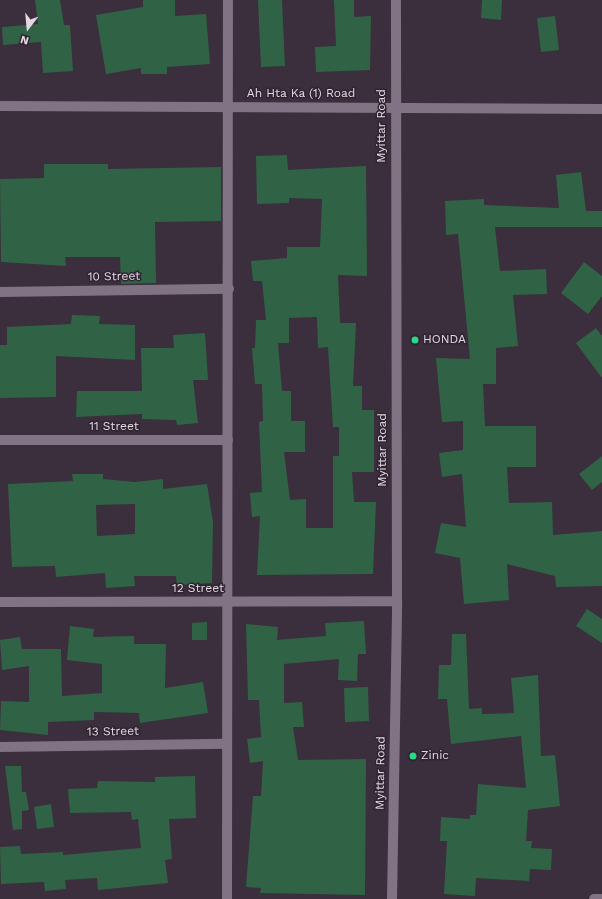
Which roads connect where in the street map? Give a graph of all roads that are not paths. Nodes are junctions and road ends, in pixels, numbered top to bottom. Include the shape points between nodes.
1 (228, 0) edge
2 (396, 0) edge
3 (0, 106) edge
4 (228, 107) junction
5 (395, 108) junction
6 (602, 109) edge
7 (229, 289) junction
8 (0, 292) edge
9 (0, 440) edge
10 (228, 440) junction
11 (397, 601) junction
12 (0, 602) edge
13 (228, 602) junction
14 (227, 744) junction
15 (0, 747) edge
16 (227, 899) edge
17 (392, 899) edge
18 (594, 899) edge
19 (602, 899) edge

1 - 4 street
2 - 5 street, Myittar Road
3 - 4 street, Ah Hta Ka (1) Road
4 - 5 street, Ah Hta Ka (1) Road
4 - 7 street
5 - 6 street, Ah Hta Ka (1) Road
5 - 11 street, Myittar Road
7 - 8 street, 10 Street
7 - 10 street
9 - 10 street, 11 Street
10 - 13 street
11 - 13 street, 12 Street
11 - 17 street, Myittar Road
12 - 13 street, 12 Street
13 - 14 street
14 - 15 street, 13 Street
14 - 16 street
18 - 19 street

